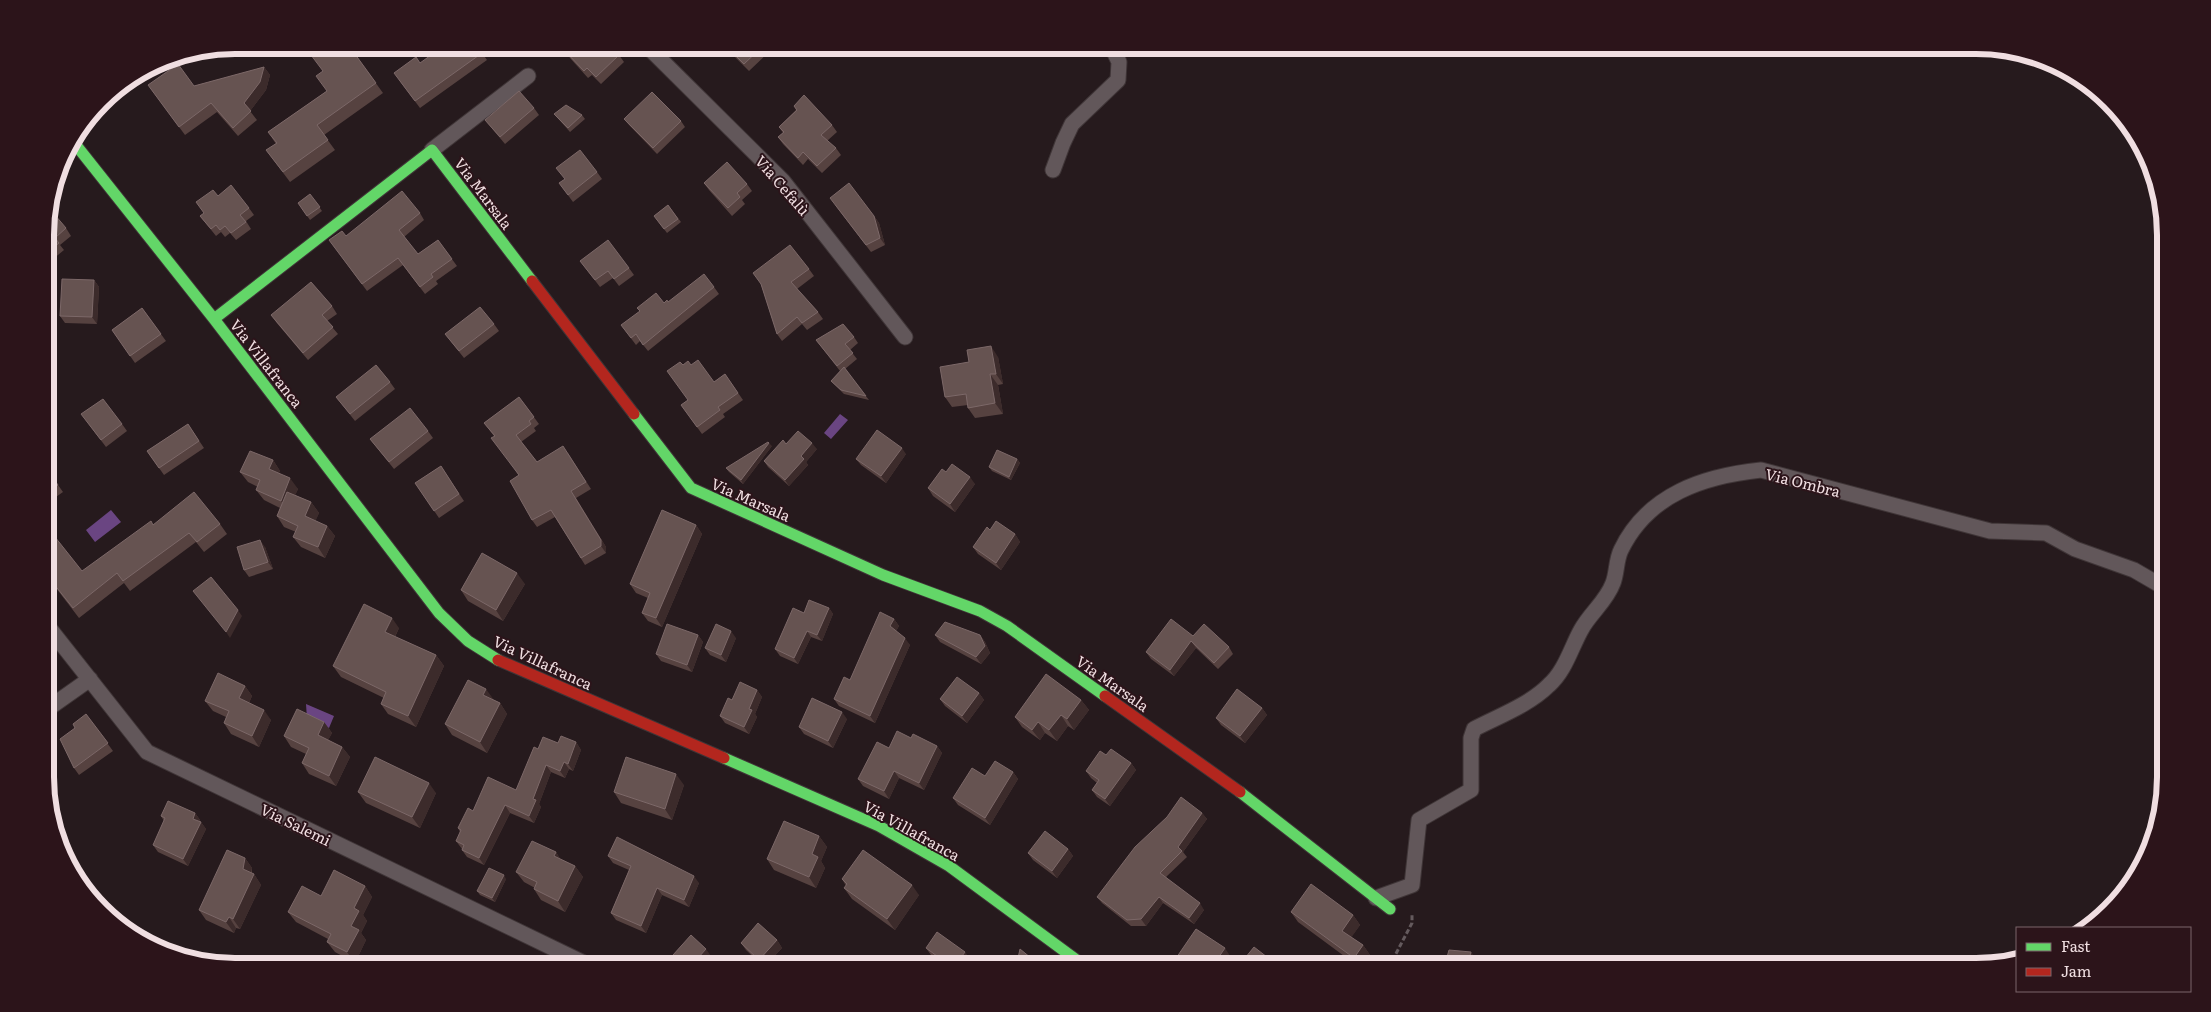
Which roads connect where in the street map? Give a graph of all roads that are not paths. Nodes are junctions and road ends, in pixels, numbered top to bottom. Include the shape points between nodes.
1 (655, 54) edge
2 (1116, 54) edge
3 (528, 76) dead end
4 (77, 146) edge
5 (432, 150) junction
6 (1054, 170) dead end
7 (214, 319) junction
8 (905, 337) dead end
9 (2157, 583) edge
10 (54, 634) edge
11 (90, 679) junction
12 (54, 704) edge
13 (1376, 898) junction
14 (1390, 909) dead end
15 (573, 958) edge
16 (1074, 958) edge

1 - 8 street, Via Cefalù via 783,181
2 - 6 street via 1120,62 1118,80 1072,124
3 - 5 street
4 - 7 street, Via Villafranca
5 - 7 street
5 - 13 street, Via Marsala via 691,488 883,575 980,611 1007,626 1233,786
7 - 16 street, Via Villafranca via 439,613 468,641 496,660 879,826 949,866
9 - 13 street, Via Ombra via 2134,570 2075,549 2046,533 1990,531 1761,470 1738,472 1681,489 1661,500 1630,534 1620,552 1614,583 1602,604 1583,626 1550,685 1533,698 1474,729 1471,738 1471,790 1419,820 1412,885
10 - 11 street, Via Salemi
11 - 12 street
11 - 15 street, Via Salemi via 147,752
13 - 14 street, Via Marsala

